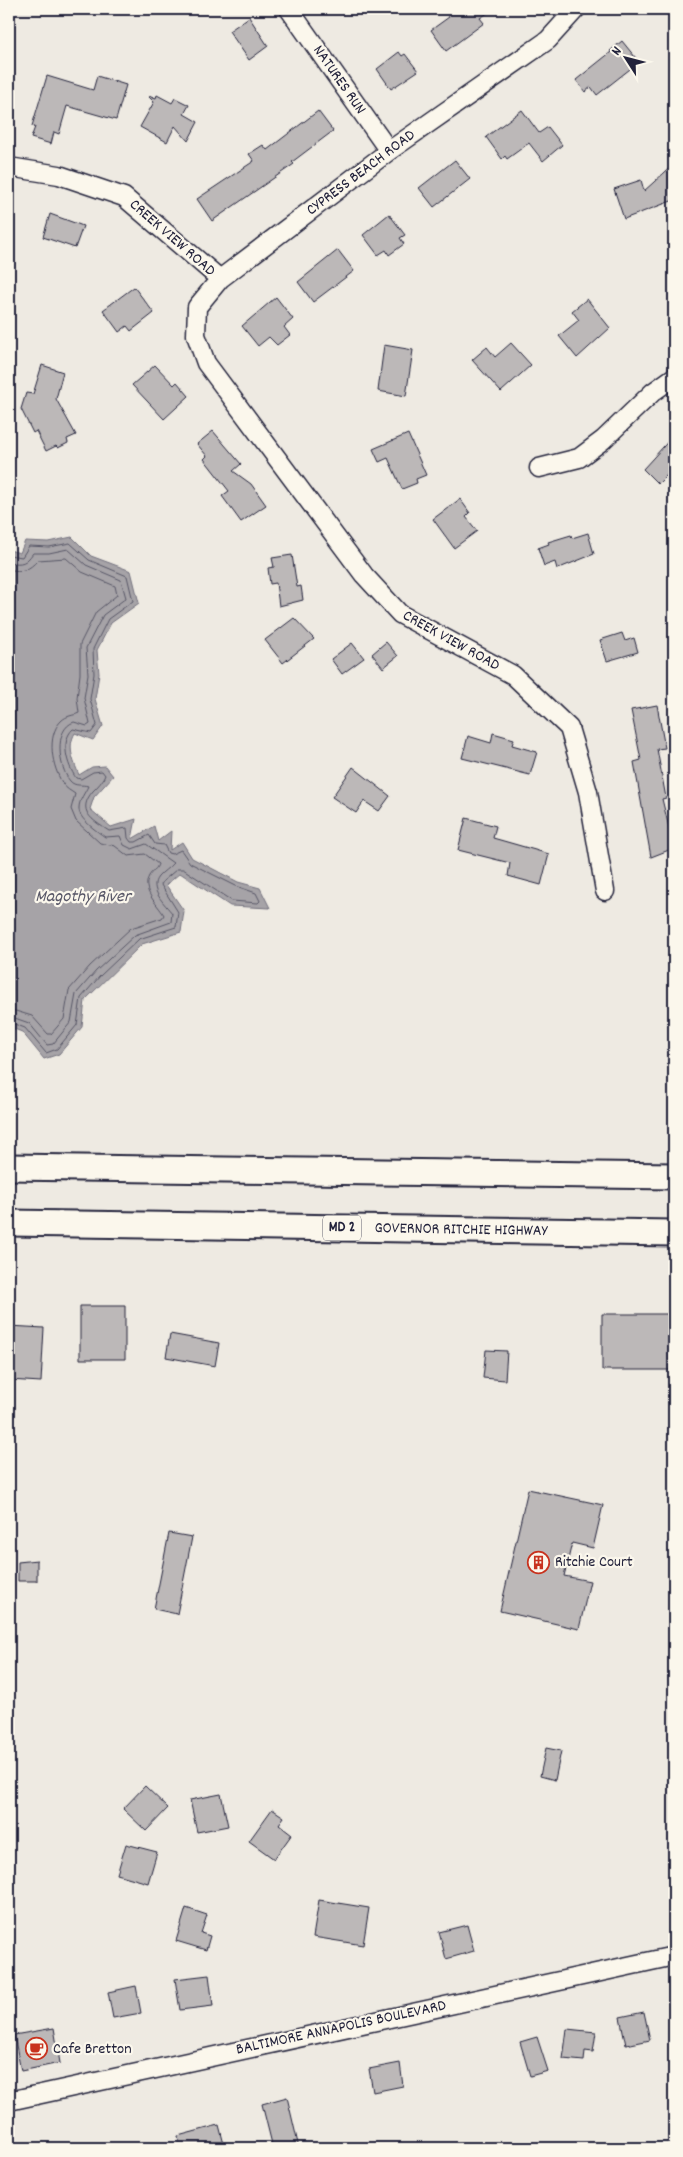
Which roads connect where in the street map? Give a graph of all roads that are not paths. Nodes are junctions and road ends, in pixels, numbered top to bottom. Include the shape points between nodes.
1 (288, 9) edge
2 (576, 9) edge
3 (388, 152) junction
4 (9, 167) edge
5 (220, 279) junction
6 (206, 363) joint
7 (674, 378) edge
8 (539, 468) dead end
9 (605, 891) dead end
10 (9, 1167) edge
11 (674, 1176) edge
12 (9, 1223) edge
13 (674, 1233) edge
14 (674, 1956) edge
15 (9, 2101) edge

1 - 3 street, NATURES RUN
2 - 3 street, CYPRESS BEACH ROAD via 548,40
3 - 5 street, CYPRESS BEACH ROAD
4 - 5 street, CREEK VIEW ROAD via 59,175 124,197
5 - 6 street, CYPRESS BEACH ROAD via 197,307 196,336
6 - 9 street, CREEK VIEW ROAD via 364,574 400,614 513,674 569,728 588,792
7 - 8 street via 653,392 603,440 578,458
10 - 11 highway
12 - 13 highway, GOVERNOR RITCHIE HIGHWAY / MD 2
14 - 15 street, BALTIMORE ANNAPOLIS BOULEVARD

